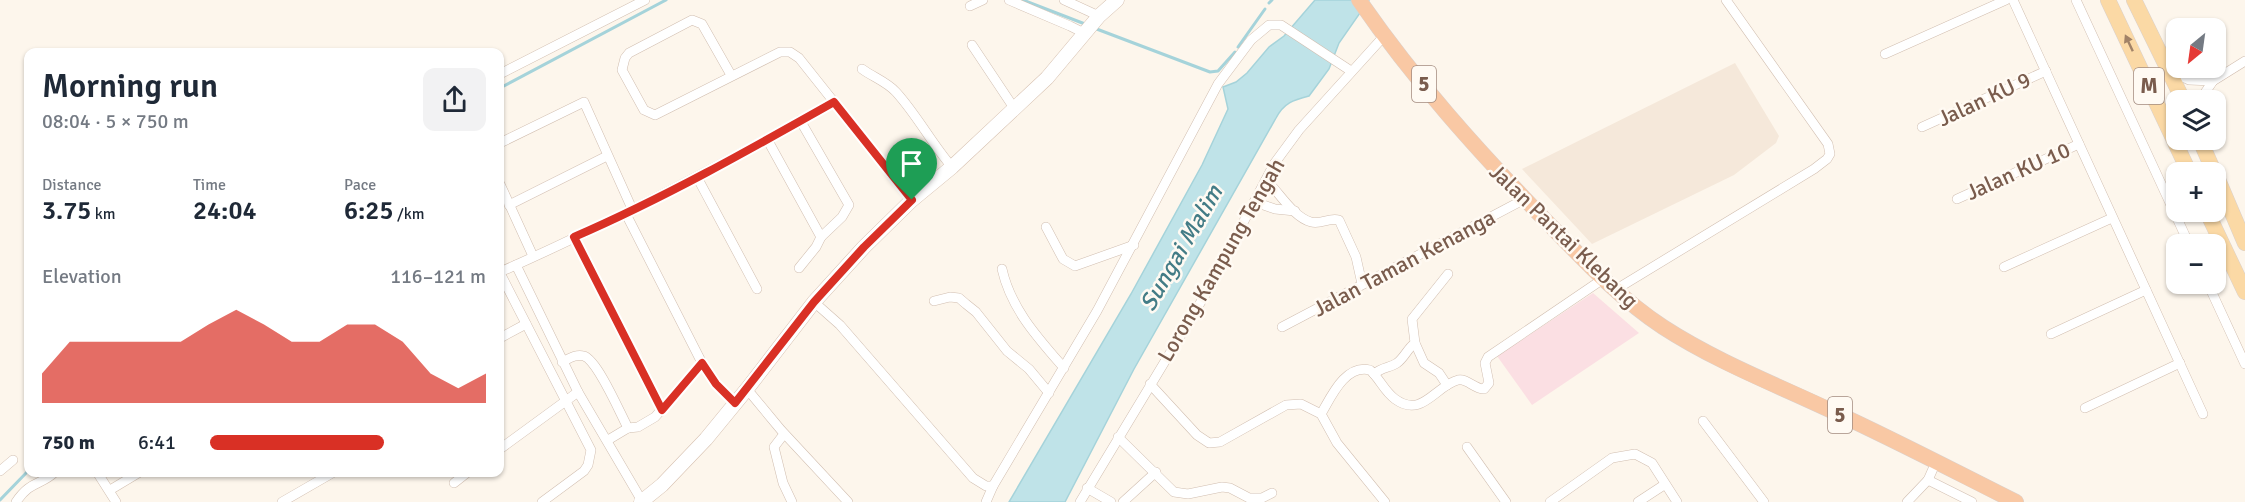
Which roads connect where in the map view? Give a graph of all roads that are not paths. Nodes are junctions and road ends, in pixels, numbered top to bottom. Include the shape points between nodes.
1 (645, 0) edge
2 (983, 0) edge
3 (1009, 0) edge
4 (1064, 0) edge
5 (1117, 0) edge
6 (1726, 0) edge
7 (2006, 0) edge
8 (2013, 0) edge
9 (2076, 0) edge
10 (2108, 0) edge
11 (2134, 0) edge
12 (970, 6) dead end
13 (1364, 6) edge
14 (1092, 26) junction
15 (1385, 35) junction
16 (972, 45) dead end
17 (1886, 54) dead end
18 (2245, 61) edge
19 (2166, 64) edge
20 (862, 69) dead end
21 (1351, 70) junction
22 (2046, 70) junction
23 (504, 72) edge
24 (731, 75) junction
25 (2185, 78) edge
26 (2213, 81) junction
27 (2207, 90) edge
28 (834, 102) junction
29 (1014, 108) junction
30 (800, 120) junction
31 (1922, 127) dead end
32 (767, 139) junction
33 (504, 141) edge
34 (2079, 144) junction
35 (608, 156) junction
36 (2184, 162) edge
37 (952, 167) junction
38 (697, 177) junction
39 (1266, 180) junction
40 (504, 193) edge
41 (1525, 199) junction
42 (1957, 199) dead end
43 (2226, 199) edge
44 (912, 200) junction
45 (1255, 202) junction
46 (509, 205) junction
47 (1295, 211) junction
48 (629, 212) junction
49 (2112, 218) junction
50 (2212, 222) edge
51 (1046, 228) dead end
52 (2184, 234) edge
53 (574, 237) junction
54 (821, 237) junction
55 (2245, 243) edge
56 (1134, 245) junction
57 (533, 256) junction
58 (516, 265) junction
59 (2004, 267) dead end
60 (799, 268) dead end
61 (1002, 269) dead end
62 (504, 270) edge
63 (1448, 274) dead end
64 (1603, 279) junction
65 (504, 280) edge
66 (1362, 284) junction
67 (757, 288) dead end
68 (1615, 290) junction
69 (2146, 290) junction
70 (2245, 292) edge
71 (2213, 294) edge
72 (934, 301) dead end
73 (814, 302) junction
74 (526, 324) junction
75 (1282, 327) dead end
76 (2050, 334) dead end
77 (504, 336) edge
78 (1415, 343) junction
79 (562, 362) junction
80 (702, 363) junction
81 (2180, 363) junction
82 (2245, 364) edge
83 (1064, 368) junction
84 (1374, 374) junction
85 (1150, 384) junction
86 (1447, 386) junction
87 (747, 389) junction
88 (578, 392) junction
89 (1049, 393) junction
90 (564, 401) junction
91 (735, 403) junction
92 (2085, 408) dead end
93 (662, 410) junction
94 (1321, 414) junction
95 (2203, 414) dead end
96 (1703, 422) dead end
97 (628, 428) junction
98 (784, 434) junction
99 (1118, 437) junction
100 (608, 440) junction
101 (504, 446) edge
102 (1467, 447) dead end
103 (13, 460) dead end
104 (1936, 462) junction
105 (0, 471) edge
106 (1156, 472) junction
107 (45, 477) edge
108 (101, 477) edge
109 (132, 477) edge
110 (325, 477) edge
111 (462, 477) edge
112 (1928, 480) junction
113 (454, 483) dead end
114 (1664, 485) junction
115 (993, 486) junction
116 (1087, 488) junction
117 (110, 490) junction
118 (1272, 494) dead end
119 (642, 501) edge
120 (16, 502) edge
121 (116, 502) edge
122 (282, 502) edge
123 (542, 502) edge
124 (792, 502) edge
125 (848, 502) edge
126 (986, 502) edge
127 (1080, 502) edge
128 (1110, 502) edge
129 (1123, 502) edge
130 (1385, 502) edge
131 (1506, 502) edge
132 (1550, 502) edge
133 (1638, 502) edge
134 (1677, 502) edge
135 (1764, 502) edge
136 (1908, 502) edge
137 (1972, 502) edge
138 (2016, 502) edge

1 - 23 street
2 - 12 street
3 - 14 street via 1080,31
4 - 14 street
5 - 14 main road
6 - 68 street via 1828,144 1830,154 1814,169
7 - 17 street
8 - 22 street
9 - 52 street
36 -> 10 main road, M
11 - 19 main road, M
13 - 15 highway, Jalan Pantai Klebang / 5
14 - 29 main road via 1047,78
15 - 21 street, Lorong Kampung Tengah
15 - 41 highway, Jalan Pantai Klebang / 5 via 1482,155
16 - 29 street
18 - 26 street
20 - 37 street via 896,92
21 - 39 street, Lorong Kampung Tengah via 1287,144
21 - 56 street via 1281,25 1263,28 1218,84
22 - 31 street, Jalan KU 9
22 - 34 street
24 - 24 street via 698,21 688,21 629,53 622,70 650,114 661,114
24 - 28 street via 780,52 790,52
25 - 26 street
26 - 27 street
28 - 30 street
28 - 44 street
29 - 37 main road
30 - 32 street
30 - 54 street via 849,205
32 - 38 street
32 - 54 street
33 - 35 street via 584,102
34 - 42 street, Jalan KU 10
34 - 49 street
35 - 46 street
35 - 48 street
37 - 44 main road
38 - 48 street
38 - 67 street
39 - 45 street, Lorong Kampung Tengah
39 - 47 street
40 - 46 street
41 - 64 highway, Jalan Pantai Klebang / 5
41 - 66 street, Jalan Taman Kenanga
43 - 55 main road
44 - 73 main road
45 - 47 street
45 - 85 street, Lorong Kampung Tengah via 1205,295
46 - 57 street
47 - 66 street via 1312,222 1339,220 1356,257
48 - 53 street
48 - 80 street
49 - 59 street
49 - 69 street
50 - 70 main road
51 - 56 street via 1063,259 1075,266
53 - 57 street
53 - 93 street
54 - 60 street
56 - 83 street
57 - 58 street
58 - 62 street
58 - 79 street
61 - 83 street via 1024,320
63 - 78 street via 1412,319
64 - 68 highway, Jalan Pantai Klebang / 5
64 - 86 street via 1488,357 1488,383 1484,389 1462,380
65 - 74 street
66 - 75 street, Jalan Taman Kenanga
68 - 104 highway, Jalan Pantai Klebang / 5 via 1687,341
69 - 76 street
69 - 81 street
71 - 82 street
72 - 89 street via 958,298 976,312 1007,351
73 - 87 main road
73 - 115 street via 855,342 973,478
74 - 77 street
74 - 90 street
78 - 84 street via 1400,361
78 - 86 street via 1424,363 1439,373
79 - 88 street
79 - 97 street via 574,356 593,362
80 - 91 street
80 - 93 street
81 - 92 street
81 - 95 street
83 - 89 street
84 - 86 street via 1395,399 1411,405 1426,401
84 - 94 street via 1365,369 1347,376
85 - 94 street via 1209,443 1220,442 1294,403
85 - 99 street, Lorong Kampung Tengah
87 - 91 main road
87 - 98 street
88 - 90 street
88 - 100 street
89 - 115 street
90 - 101 street
90 - 123 street via 591,450 588,465
91 - 119 main road via 681,466
93 - 97 street via 647,423
94 - 130 street via 1337,443
96 - 135 street
97 - 100 street
98 - 124 street via 774,447
98 - 125 street
99 - 106 street
99 - 116 street, Lorong Kampung Tengah
100 - 119 street
102 - 131 street
103 - 105 street
104 - 112 street
104 - 138 highway, Jalan Pantai Klebang / 5
106 - 118 street via 1174,492 1181,494 1222,487 1249,498
106 - 129 street
107 - 120 street via 32,484
108 - 117 street
109 - 117 street
110 - 122 street
111 - 113 street
112 - 136 street
112 - 137 street
114 - 132 street via 1652,463 1635,454 1612,458
114 - 133 street
114 - 134 street
115 - 126 street
116 - 127 street, Lorong Kampung Tengah
116 - 128 street
117 - 121 street

